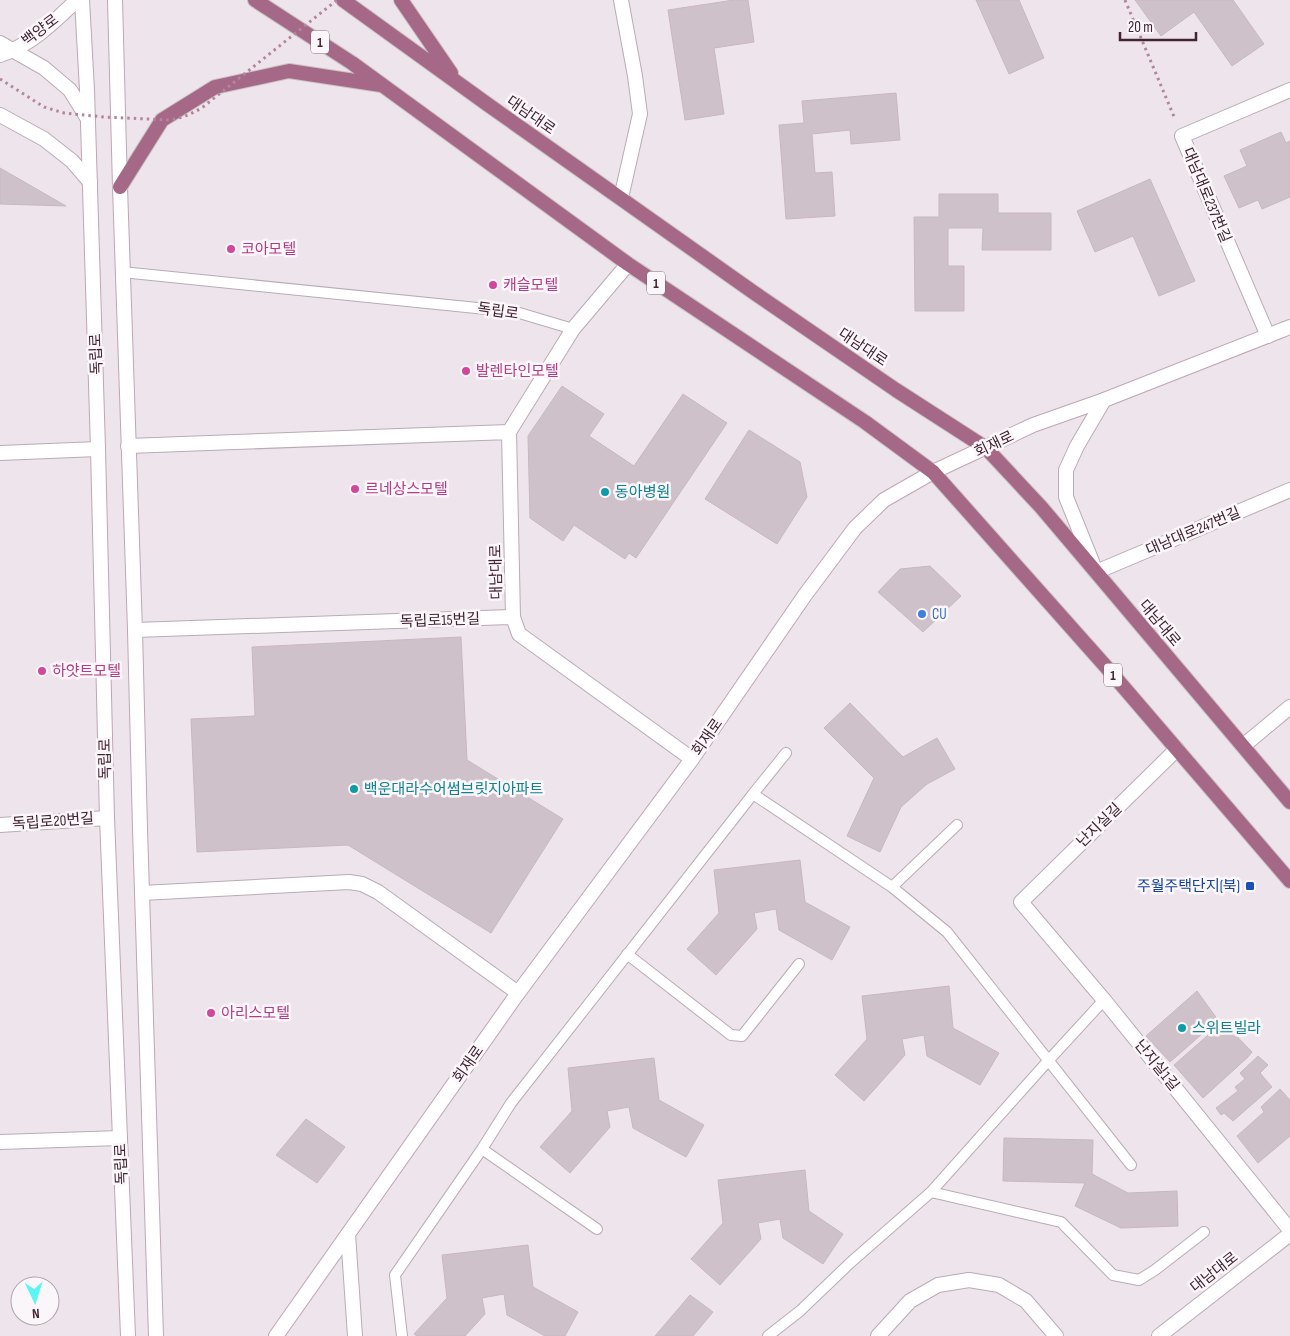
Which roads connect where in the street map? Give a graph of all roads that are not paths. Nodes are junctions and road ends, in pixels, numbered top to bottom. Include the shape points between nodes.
1 (77, 0) edge
2 (82, 0) edge
3 (115, 0) edge
4 (255, 0) edge
5 (342, 0) edge
6 (358, 0) edge
7 (401, 0) edge
8 (621, 0) edge
9 (385, 32) junction
10 (0, 43) edge
11 (7, 53) edge
12 (457, 82) junction
13 (384, 86) junction
14 (1290, 90) edge
15 (0, 115) edge
16 (88, 119) junction
17 (90, 182) junction
18 (120, 187) junction
19 (620, 198) junction
20 (628, 264) junction
21 (122, 272) junction
22 (1290, 327) edge
23 (573, 329) junction
24 (1268, 336) junction
25 (1104, 400) junction
26 (508, 432) junction
27 (128, 446) junction
28 (986, 448) junction
29 (98, 449) junction
30 (0, 453) edge
31 (933, 472) junction
32 (1290, 490) edge
33 (1096, 572) junction
34 (513, 617) junction
35 (135, 630) junction
36 (1290, 707) edge
37 (1243, 746) junction
38 (1178, 749) junction
39 (786, 752) dead end
40 (692, 759) junction
41 (753, 794) junction
42 (1290, 802) edge
43 (107, 818) junction
44 (0, 825) edge
45 (957, 825) dead end
46 (1290, 881) edge
47 (892, 887) junction
48 (142, 893) junction
49 (1021, 902) joint
50 (627, 954) junction
51 (799, 964) dead end
52 (518, 993) junction
53 (1104, 1000) junction
54 (1048, 1060) junction
55 (120, 1138) junction
56 (0, 1142) edge
57 (482, 1149) junction
58 (1131, 1165) dead end
59 (931, 1192) junction
60 (596, 1229) dead end
61 (1290, 1230) edge
62 (1204, 1232) dead end
63 (348, 1234) junction
64 (1290, 1234) edge
65 (158, 1335) edge
66 (274, 1335) edge
67 (128, 1336) edge
68 (355, 1336) edge
69 (402, 1336) edge
70 (768, 1336) edge
71 (878, 1336) edge
72 (1056, 1336) edge
73 (1159, 1336) edge

1 - 11 street, 백양로 via 33,38
2 - 16 street, 독립로
3 - 18 street, 독립로
4 - 13 main road, 1
5 - 9 main road, 대남대로
6 - 9 main road
7 - 12 main road
8 - 19 street via 640,114
9 - 12 main road, 대남대로
10 - 11 street
11 - 16 street via 44,68 70,90
12 - 19 main road, 대남대로
13 - 18 main road via 289,71 215,88 162,120
13 - 20 main road, 1
14 - 24 street, 대남대로237번길 via 1182,136
15 - 17 street via 44,139 72,161
16 - 17 street, 독립로
17 - 29 street, 독립로
18 - 21 street, 독립로
19 - 28 main road, 대남대로 via 761,298
20 - 23 street
20 - 31 main road, 1 via 865,422
21 - 23 lane, 독립로 via 516,312
21 - 27 street, 독립로
22 - 24 street, 회재로
23 - 26 street
24 - 25 street, 회재로
25 - 28 street, 회재로 via 1034,425
25 - 33 street via 1066,470 1066,497
26 - 27 street
26 - 34 street, 대남대로
27 - 35 street, 독립로
28 - 31 street, 회재로
28 - 33 main road, 대남대로
29 - 30 street
29 - 43 street, 독립로
31 - 38 main road, 1
31 - 40 street, 회재로 via 884,500 855,528
32 - 33 street, 대남대로247번길
33 - 37 main road, 대남대로
34 - 35 street, 독립로15번길
34 - 40 street via 519,634
35 - 48 street, 독립로
36 - 37 street
37 - 42 main road, 대남대로
38 - 46 main road, 1
38 - 49 street, 난지실길
39 - 41 lane
40 - 52 street, 회재로
41 - 47 lane
41 - 50 lane
43 - 44 street, 독립로20번길
43 - 55 street, 독립로
45 - 47 lane
47 - 54 lane via 947,932
48 - 52 street via 349,882 362,884 378,892
48 - 65 street, 독립로
49 - 53 street, 난지실1길
50 - 51 lane via 731,1035 742,1036
50 - 57 lane via 511,1103
52 - 63 street, 회재로
53 - 54 lane
53 - 61 street, 난지실1길
54 - 58 lane
54 - 59 lane
55 - 56 street
55 - 67 street, 독립로
57 - 60 lane
57 - 69 lane via 396,1275
59 - 62 lane via 1062,1222 1113,1275 1139,1280
59 - 70 lane
63 - 66 street, 회재로
63 - 68 street
64 - 73 street, 대남대로
71 - 72 street via 910,1301 938,1285 969,1280 998,1285 1026,1302

